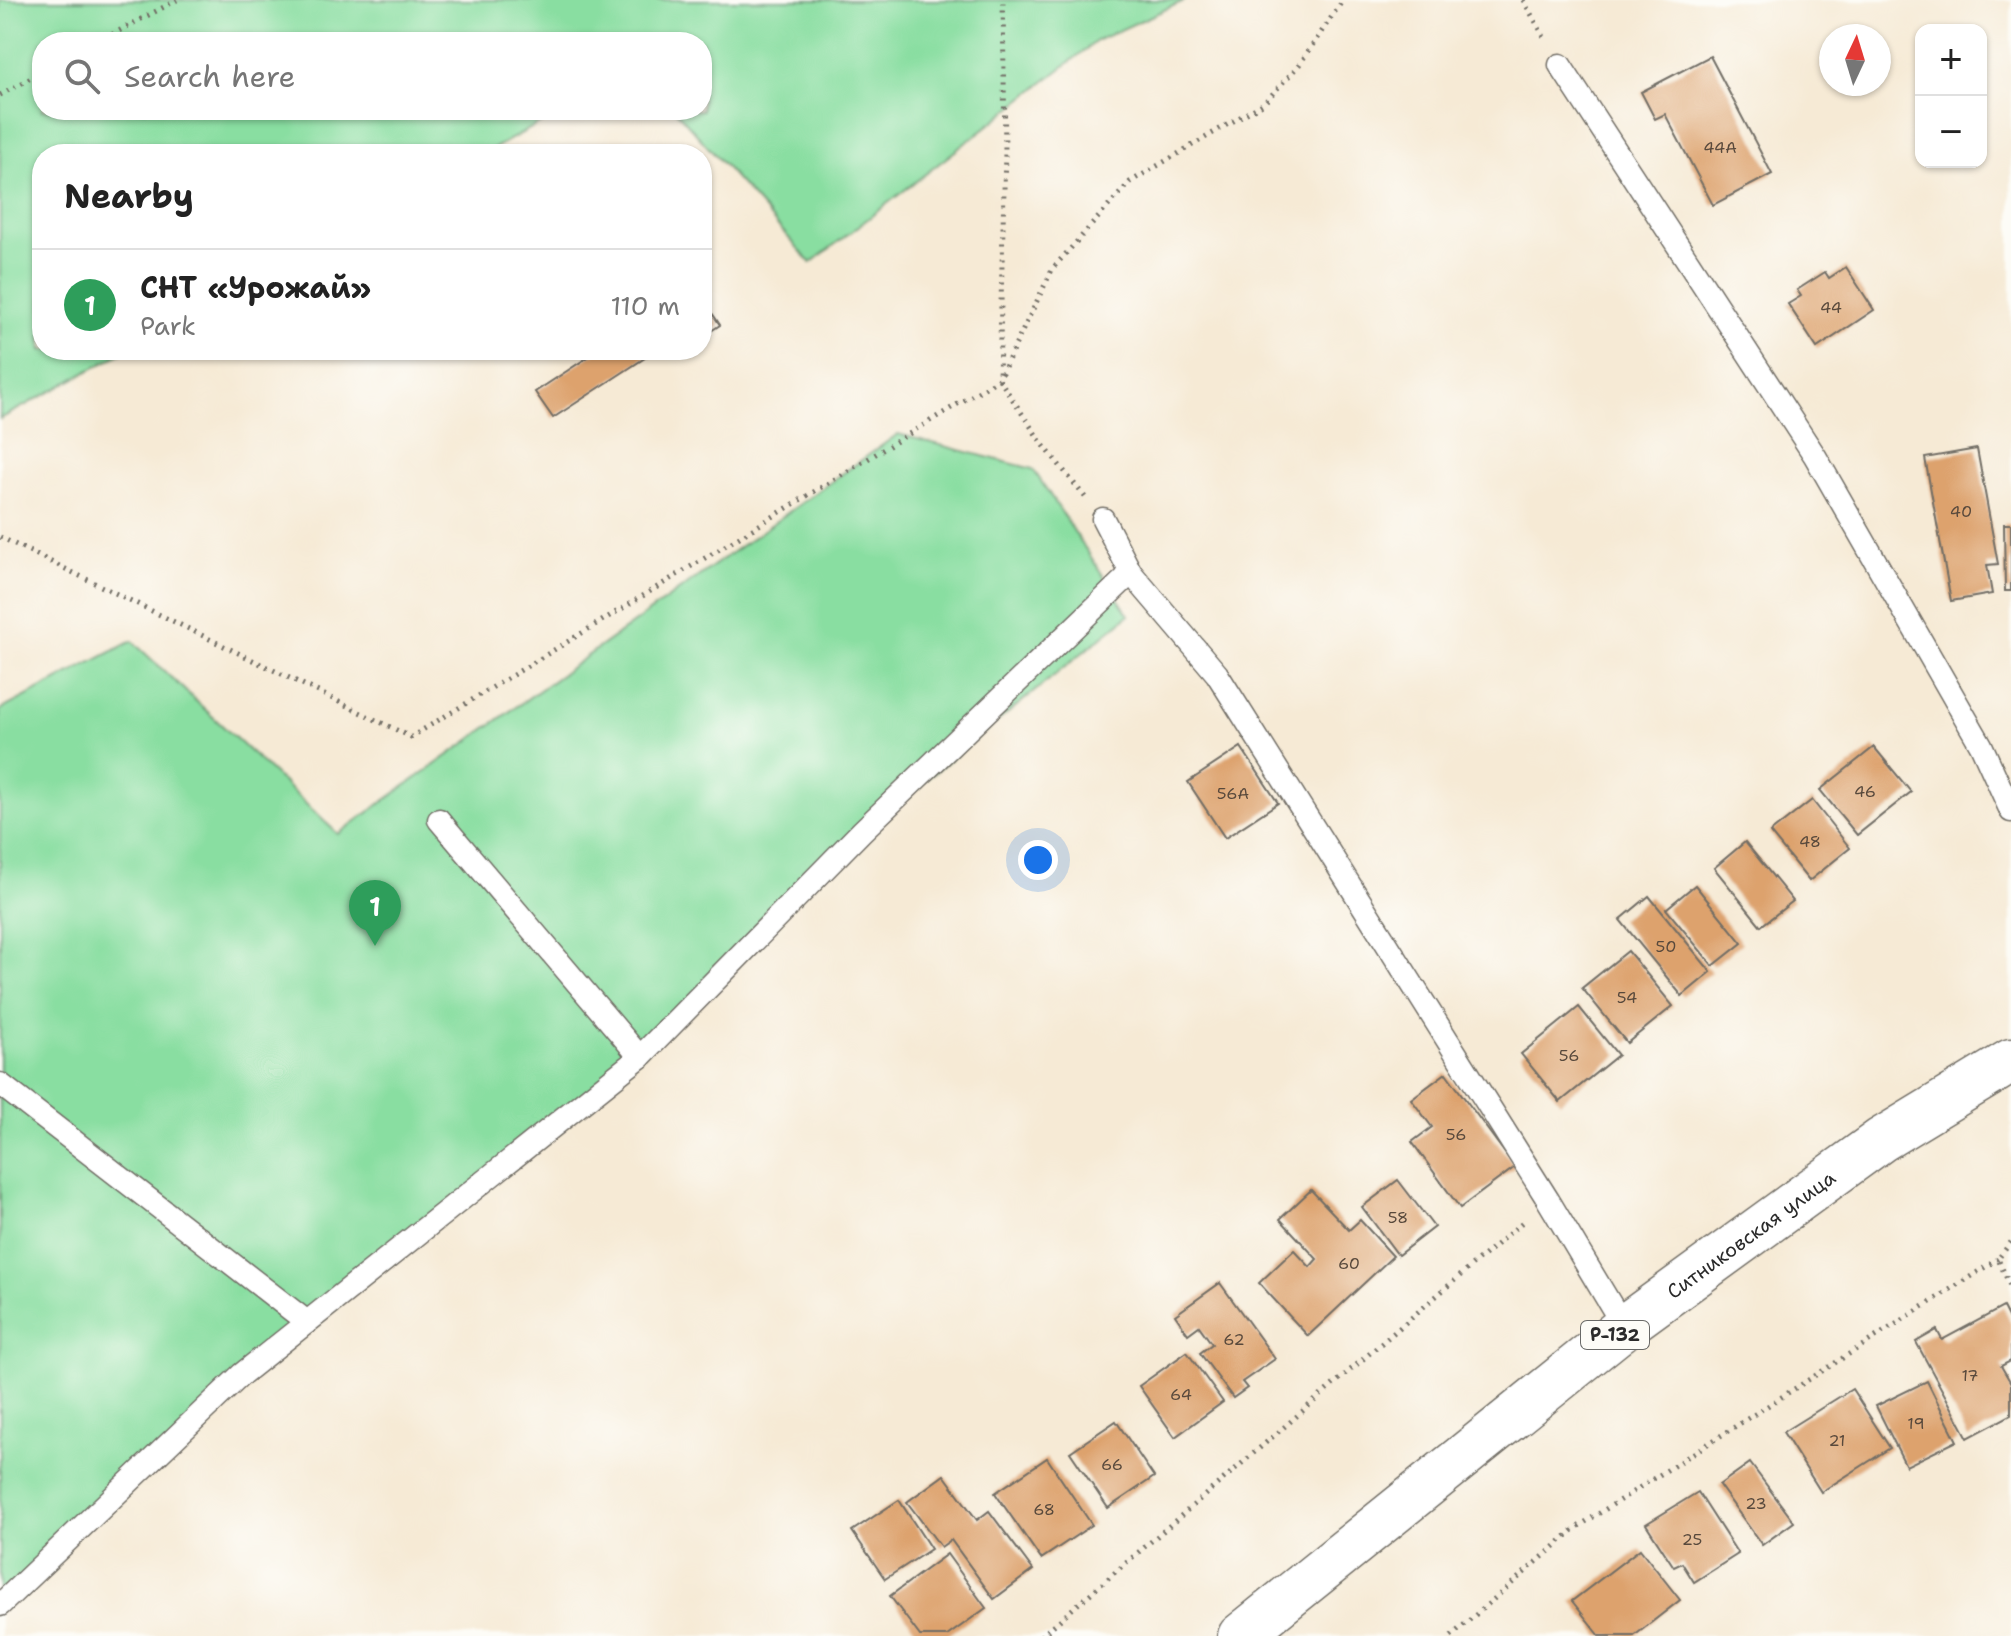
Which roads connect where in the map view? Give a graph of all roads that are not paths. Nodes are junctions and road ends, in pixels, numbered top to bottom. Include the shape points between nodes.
1 (1560, 65) road end
2 (1103, 519) road end
3 (1131, 573) junction
4 (2011, 811) edge
5 (439, 820) dead end
6 (640, 1057) junction
7 (2011, 1061) edge
8 (0, 1084) edge
9 (307, 1322) junction
10 (1624, 1327) junction
11 (0, 1605) edge
12 (1240, 1636) edge

1 - 4 lane via 1815,456 1981,745
2 - 3 lane
3 - 6 lane via 862,831
3 - 10 lane via 1217,674
5 - 6 lane
6 - 9 lane
7 - 10 main road, Ситниковская улица / Р-132 via 1881,1140
8 - 9 lane
9 - 11 lane via 242,1374
10 - 12 main road, Ситниковская улица / Р-132

